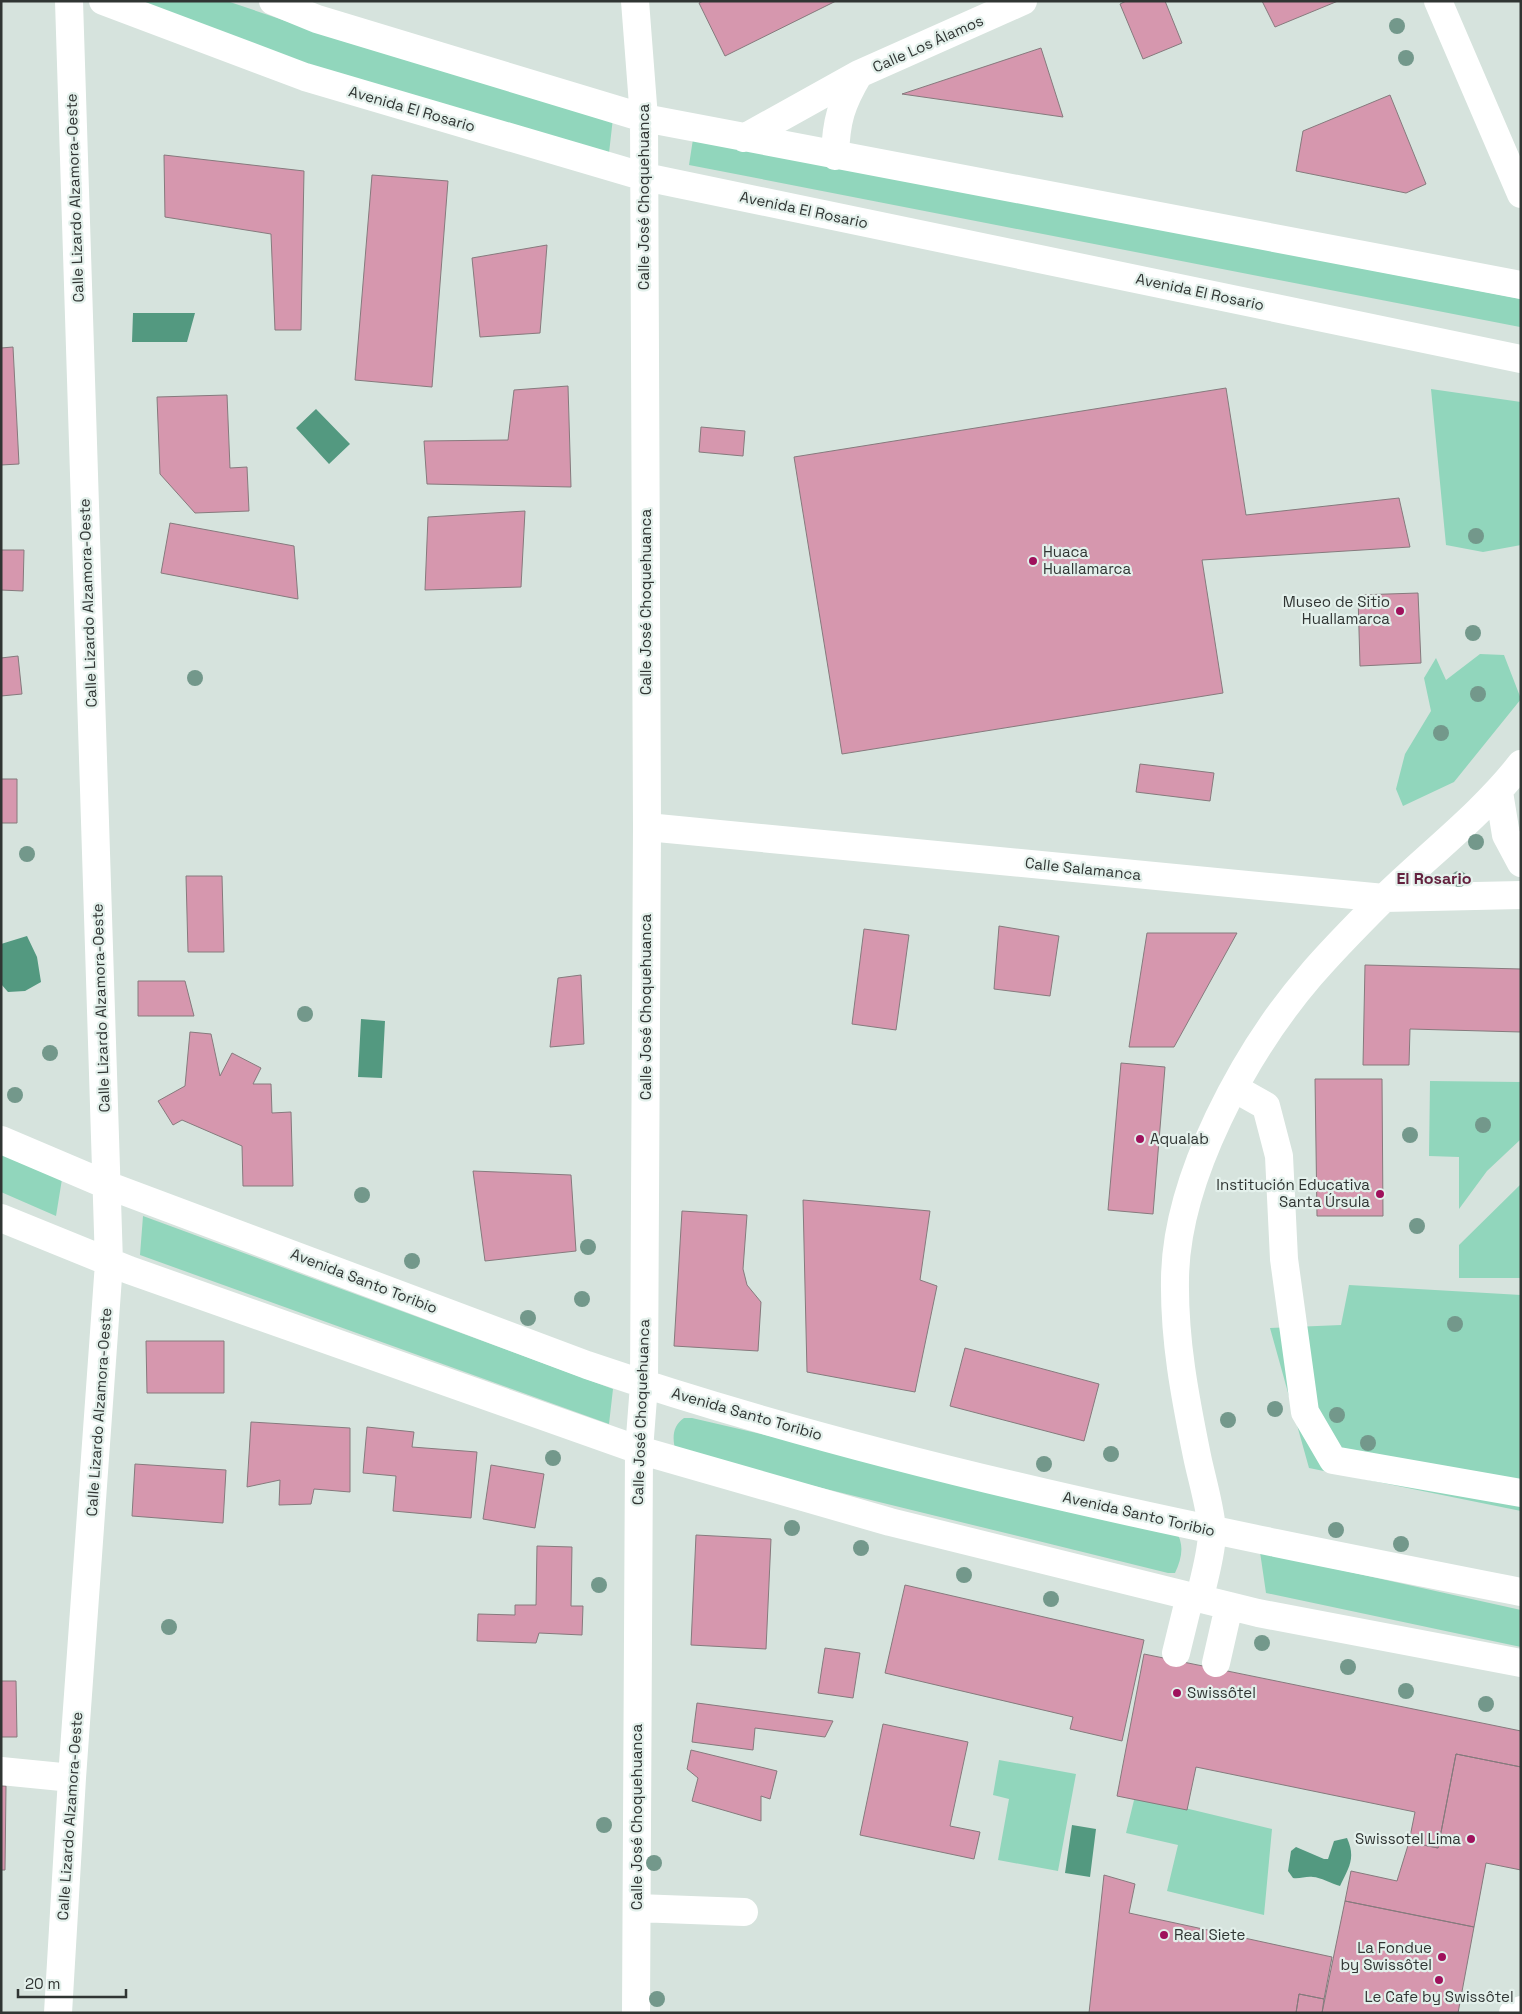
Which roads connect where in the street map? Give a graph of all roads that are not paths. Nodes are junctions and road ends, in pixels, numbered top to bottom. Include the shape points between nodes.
1 (69, 1) edge
2 (103, 1) edge
3 (272, 1) edge
4 (635, 1) edge
5 (1024, 1) edge
6 (1438, 1) edge
7 (859, 74) junction
8 (644, 118) junction
9 (744, 138) junction
10 (835, 156) junction
11 (645, 177) junction
12 (1521, 194) edge
13 (1521, 285) edge
14 (1521, 359) edge
15 (1521, 764) edge
16 (1499, 792) junction
17 (647, 827) junction
18 (1521, 863) edge
19 (1521, 895) edge
20 (1384, 898) junction
21 (1234, 1088) junction
22 (1, 1140) edge
23 (108, 1184) junction
24 (1, 1218) edge
25 (109, 1263) junction
26 (644, 1385) junction
27 (639, 1450) junction
28 (1521, 1493) edge
29 (1212, 1531) junction
30 (1521, 1592) edge
31 (1195, 1597) junction
32 (1229, 1606) junction
33 (1176, 1653) dead end
34 (1216, 1663) dead end
35 (1521, 1663) edge
36 (1, 1771) edge
37 (72, 1778) junction
38 (637, 1908) junction
39 (744, 1912) dead end
40 (1521, 2010) edge
41 (58, 2013) edge
42 (636, 2013) edge
43 (1513, 2013) edge

1 - 23 street, Calle Lizardo Alzamora-Oeste
2 - 11 street, Avenida El Rosario via 305,77
3 - 8 street via 317,20
4 - 8 street, Calle José Choquehuanca
5 - 7 street, Calle Los Álamos
6 - 12 street
7 - 9 street, Calle Los Álamos
7 - 10 street, Calle Los Álamos via 838,116
8 - 9 street
8 - 11 street, Calle José Choquehuanca
9 - 10 street
10 - 13 street
11 - 14 street, Avenida El Rosario
11 - 17 street, Calle José Choquehuanca
15 - 16 street
16 - 18 street via 1506,835
16 - 20 street
17 - 20 street, Calle Salamanca
17 - 26 street, Calle José Choquehuanca
19 - 20 street, Calle Salamanca
20 - 21 street via 1310,976 1284,1009
21 - 28 street via 1266,1106 1278,1156 1284,1259 1305,1412 1333,1460
21 - 29 street via 1199,1166 1186,1208 1175,1276 1180,1369
22 - 23 street, Avenida Santo Toribio
23 - 25 street, Calle Lizardo Alzamora-Oeste
23 - 26 street, Avenida Santo Toribio
24 - 25 street
25 - 27 street
25 - 37 street, Calle Lizardo Alzamora-Oeste
26 - 27 street, Calle José Choquehuanca
26 - 29 street, Avenida Santo Toribio via 904,1459
27 - 31 street via 890,1522
27 - 38 street, Calle José Choquehuanca
29 - 30 street, Avenida Santo Toribio
29 - 31 street
31 - 32 street
31 - 33 street
32 - 34 street
32 - 35 street
36 - 37 street
37 - 41 street, Calle Lizardo Alzamora-Oeste
38 - 39 street
38 - 42 street, Calle José Choquehuanca
40 - 43 street

